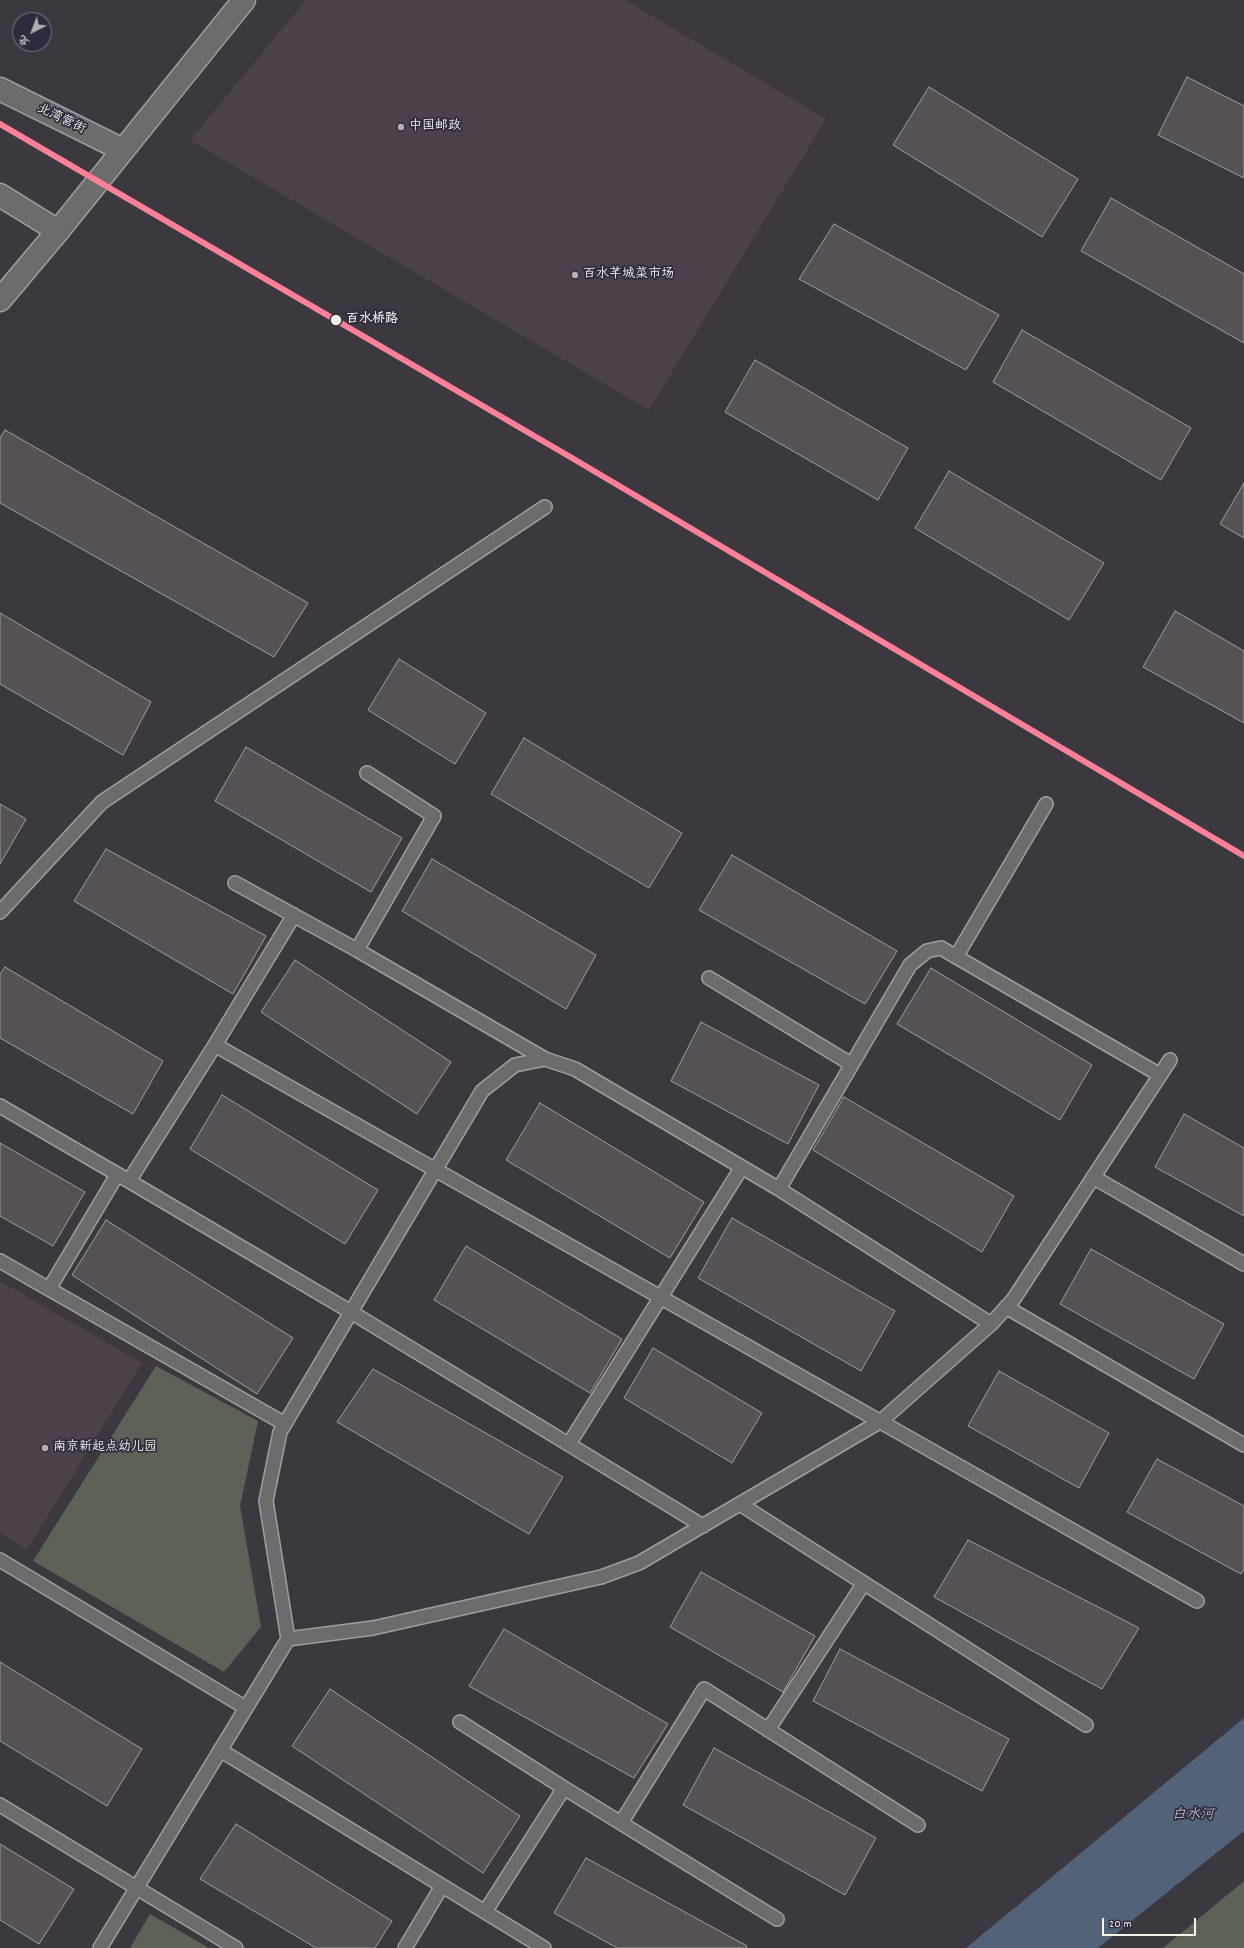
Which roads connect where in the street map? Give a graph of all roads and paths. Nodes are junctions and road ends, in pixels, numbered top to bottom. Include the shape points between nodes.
1 (244, 0) edge
2 (0, 89) edge
3 (123, 150) junction
4 (0, 195) edge
5 (58, 231) junction
6 (0, 300) edge
7 (545, 507) dead end
8 (367, 773) dead end
9 (1046, 804) dead end
10 (235, 883) dead end
11 (0, 912) edge
12 (294, 915) junction
13 (357, 950) junction
14 (956, 957) junction
15 (709, 978) dead end
16 (215, 1045) junction
17 (545, 1059) junction
18 (1170, 1060) dead end
19 (851, 1064) junction
20 (1160, 1075) junction
21 (0, 1106) edge
22 (742, 1167) junction
23 (436, 1169) junction
24 (117, 1175) junction
25 (1094, 1177) junction
26 (129, 1181) junction
27 (779, 1189) junction
28 (0, 1261) edge
29 (1244, 1264) edge
30 (49, 1289) junction
31 (662, 1296) junction
32 (1006, 1307) junction
33 (351, 1312) junction
34 (991, 1324) junction
35 (881, 1421) junction
36 (285, 1424) junction
37 (569, 1444) junction
38 (1244, 1445) edge
39 (740, 1504) junction
40 (703, 1526) junction
41 (0, 1560) edge
42 (864, 1583) junction
43 (1197, 1601) dead end
44 (288, 1639) junction
45 (246, 1708) junction
46 (460, 1722) dead end
47 (1086, 1725) dead end
48 (768, 1730) junction
49 (220, 1750) junction
50 (564, 1788) junction
51 (0, 1805) edge
52 (621, 1823) junction
53 (918, 1825) dead end
54 (442, 1886) junction
55 (136, 1888) junction
56 (485, 1912) junction
57 (777, 1919) dead end
58 (100, 1948) edge
59 (236, 1948) edge
60 (405, 1948) edge
61 (544, 1948) edge

1 - 3 street
2 - 3 street, 北湾营街
3 - 5 street
4 - 5 street
5 - 6 street
7 - 11 lane via 102,802
8 - 13 lane via 434,816
9 - 14 lane
10 - 12 lane
12 - 13 lane
12 - 16 lane
13 - 17 lane
14 - 19 lane via 941,948 927,951 910,965
14 - 20 lane
15 - 19 lane
16 - 23 lane
16 - 26 lane
17 - 22 lane via 575,1069
17 - 23 lane via 515,1065 482,1091
18 - 20 lane
19 - 27 lane
20 - 25 lane
21 - 24 lane
22 - 27 lane
22 - 31 lane
23 - 31 lane
23 - 33 lane
24 - 26 lane
24 - 30 lane
25 - 29 lane
25 - 32 lane
26 - 33 lane
27 - 34 lane
28 - 30 lane
30 - 36 lane
31 - 35 lane
31 - 37 lane
32 - 34 lane
32 - 38 lane
33 - 36 lane
33 - 37 lane
34 - 35 lane
35 - 39 lane
35 - 43 lane
36 - 44 lane via 280,1432 266,1502
37 - 40 lane
39 - 40 lane
39 - 42 lane
40 - 44 lane via 639,1563 601,1577 373,1628
41 - 45 lane
42 - 47 lane
42 - 48 lane
44 - 45 lane
45 - 49 lane
46 - 50 lane
48 - 52 lane via 704,1689
48 - 53 lane
49 - 54 lane
49 - 55 lane
50 - 52 lane
50 - 56 lane
51 - 55 lane
52 - 57 lane
54 - 56 lane
54 - 60 lane
55 - 58 lane
55 - 59 lane
56 - 61 lane

